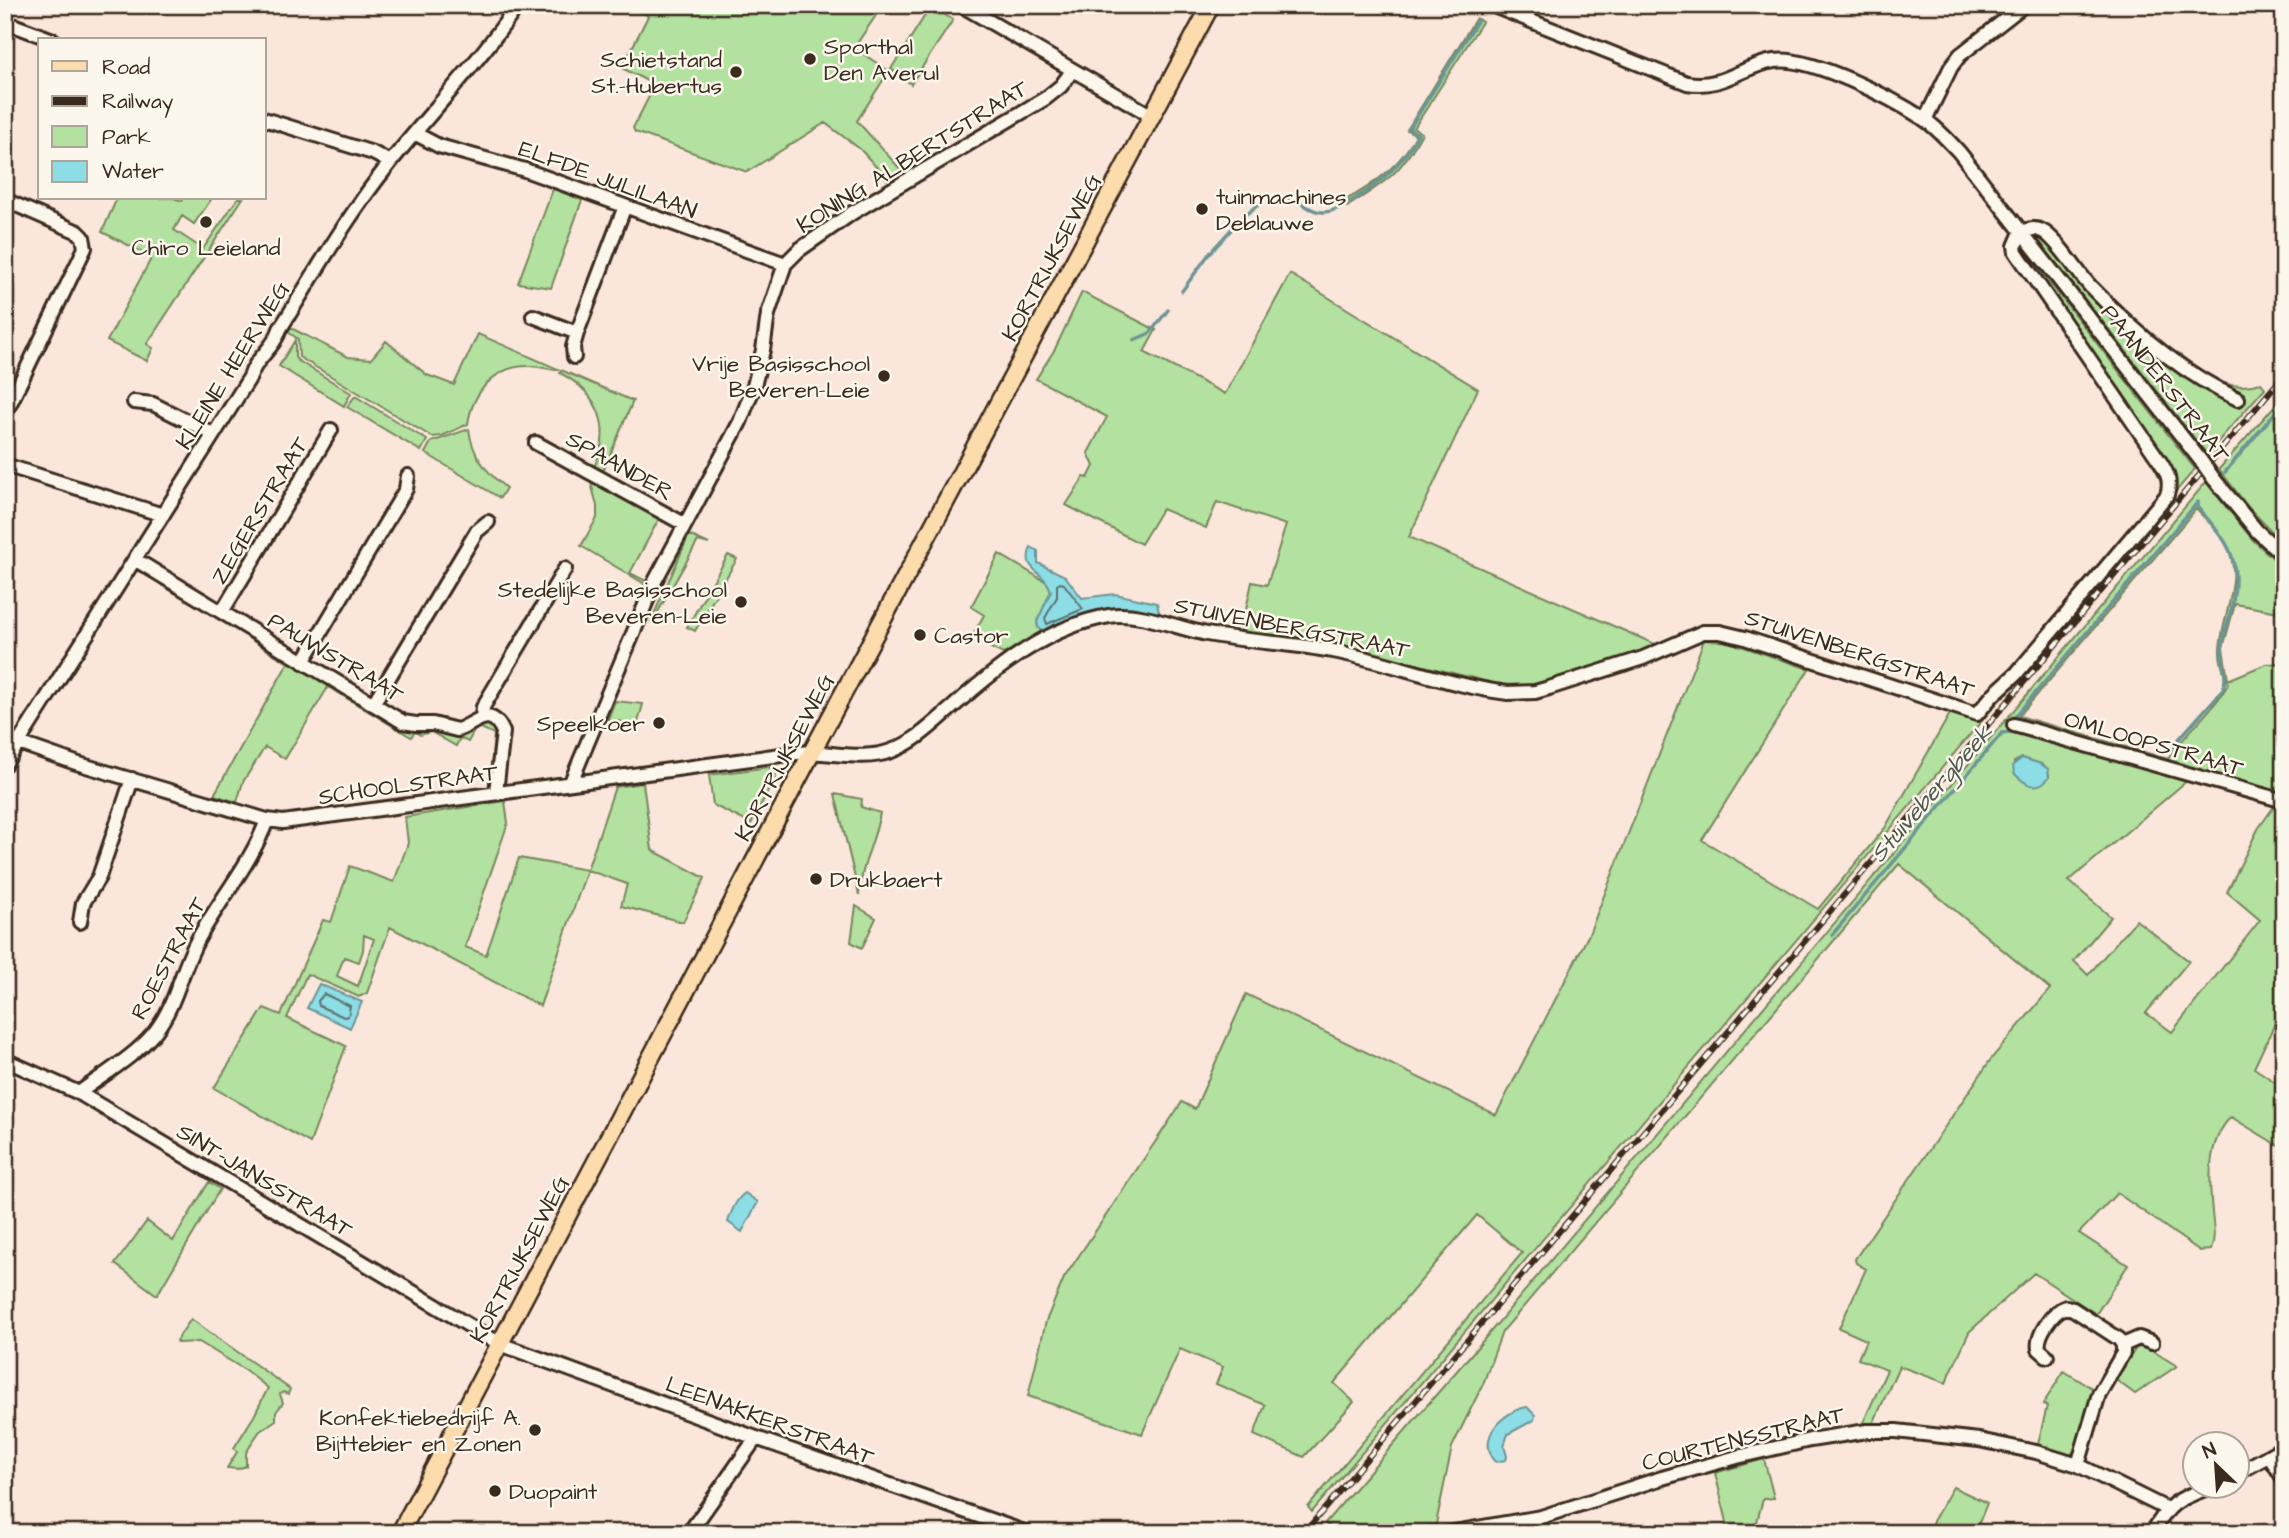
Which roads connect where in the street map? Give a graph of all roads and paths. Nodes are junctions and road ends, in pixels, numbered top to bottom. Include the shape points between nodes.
1 (518, 5) edge
2 (1211, 5) edge
3 (1491, 5) edge
4 (2024, 5) edge
5 (966, 7) edge
6 (5, 22) edge
7 (48, 38) edge
8 (1072, 71) junction
9 (1152, 116) junction
10 (266, 120) edge
11 (1925, 120) junction
12 (416, 134) junction
13 (390, 162) junction
14 (5, 200) edge
15 (625, 206) junction
16 (2021, 232) junction
17 (785, 264) junction
18 (533, 316) dead end
19 (577, 333) junction
20 (574, 357) dead end
21 (2238, 399) dead end
22 (134, 402) dead end
23 (5, 414) edge
24 (331, 430) dead end
25 (213, 434) junction
26 (536, 443) dead end
27 (5, 465) edge
28 (408, 476) dead end
29 (163, 515) junction
30 (488, 522) dead end
31 (684, 524) junction
32 (2284, 556) edge
33 (136, 560) junction
34 (565, 569) dead end
35 (222, 612) junction
36 (303, 662) junction
37 (373, 704) junction
38 (482, 717) junction
39 (2014, 725) dead end
40 (19, 743) junction
41 (812, 752) junction
42 (5, 764) edge
43 (132, 779) junction
44 (571, 782) junction
45 (496, 792) junction
46 (2284, 801) edge
47 (267, 820) junction
48 (80, 922) dead end
49 (5, 1060) edge
50 (79, 1093) junction
51 (2152, 1343) dead end
52 (500, 1345) junction
53 (2123, 1345) junction
54 (2047, 1356) dead end
55 (756, 1438) junction
56 (2284, 1447) edge
57 (2269, 1456) junction
58 (2078, 1465) junction
59 (2250, 1466) edge
60 (2284, 1479) edge
61 (2180, 1499) edge
62 (2167, 1509) junction
63 (400, 1533) edge
64 (689, 1533) edge
65 (1027, 1533) edge
66 (1448, 1533) edge
67 (2152, 1533) edge

1 - 12 street, KLEINE HEERWEG
2 - 9 main road, KORTRIJKSEWEG
3 - 11 street, PAANDERSTRAAT via 1687,83 1715,83 1785,60 1852,81
4 - 11 street via 1960,55
5 - 8 street
6 - 7 street
8 - 9 street
8 - 17 street, KONING ALBERTSTRAAT via 1046,97 852,213
9 - 41 main road, KORTRIJKSEWEG
10 - 13 street
11 - 16 street, PAANDERSTRAAT via 1959,152
12 - 13 street, KLEINE HEERWEG
12 - 15 street, ELFDE JULILAAN via 439,146 526,170
13 - 25 street, KLEINE HEERWEG via 349,218 276,339 254,363 250,377
14 - 23 street via 78,232 85,248
15 - 17 street, ELFDE JULILAAN
15 - 19 street
16 - 21 street, PAANDERSTRAAT via 2036,229 2048,234 2125,321 2166,355
16 - 32 street, PAANDERSTRAAT, bridge via 2214,479
16 - 41 street, STUIVENBERGSTRAAT via 2015,246 2018,254 2168,474 2170,486 2016,674 1977,714 1720,632 1695,635 1643,658 1549,688 1508,693 1333,651 1226,638 1116,615 1040,641 1015,656 901,747 879,755
17 - 31 street, KONING ALBERTSTRAAT via 768,314 754,386 721,461
18 - 19 street
19 - 20 street
22 - 25 street via 153,404
24 - 35 street, ZEGERSTRAAT
25 - 29 street, KLEINE HEERWEG
26 - 31 street, SPAANDER
27 - 29 street
28 - 36 street via 406,489
29 - 33 street, KLEINE HEERWEG
30 - 37 street via 477,531
31 - 44 street, KONING ALBERTSTRAAT via 655,581
33 - 35 street, PAUWSTRAAT
33 - 40 street, KLEINE HEERWEG
34 - 38 street via 483,706
35 - 36 street, PAUWSTRAAT
36 - 37 street, PAUWSTRAAT
37 - 38 street, PAUWSTRAAT via 409,724 452,730
38 - 45 street via 497,723 503,732
39 - 46 street, OMLOOPSTRAAT
40 - 42 street, KLEINE HEERWEG
40 - 43 street, SCHOOLSTRAAT
41 - 44 street, SCHOOLSTRAAT
41 - 52 main road, KORTRIJKSEWEG
43 - 47 street, SCHOOLSTRAAT
43 - 48 street via 99,877 83,903
44 - 45 street, SCHOOLSTRAAT
45 - 47 street, SCHOOLSTRAAT via 300,821
47 - 50 street, ROESTRAAT via 259,842 198,939 156,1031
49 - 50 street, SINT-JANSSTRAAT
50 - 52 street, SINT-JANSSTRAAT
51 - 53 street via 2139,1338
52 - 55 street, LEENAKKERSTRAAT
52 - 63 main road, KORTRIJKSEWEG
53 - 54 street via 2066,1307 2056,1313 2039,1340 2039,1349
53 - 58 street via 2123,1353 2095,1402
55 - 64 street
55 - 65 street, LEENAKKERSTRAAT
56 - 57 street
57 - 59 street
57 - 60 street
58 - 62 street, COURTENSSTRAAT
58 - 66 street, COURTENSSTRAAT via 1979,1440 1867,1431 1737,1457 1541,1517
61 - 62 street
62 - 67 street

